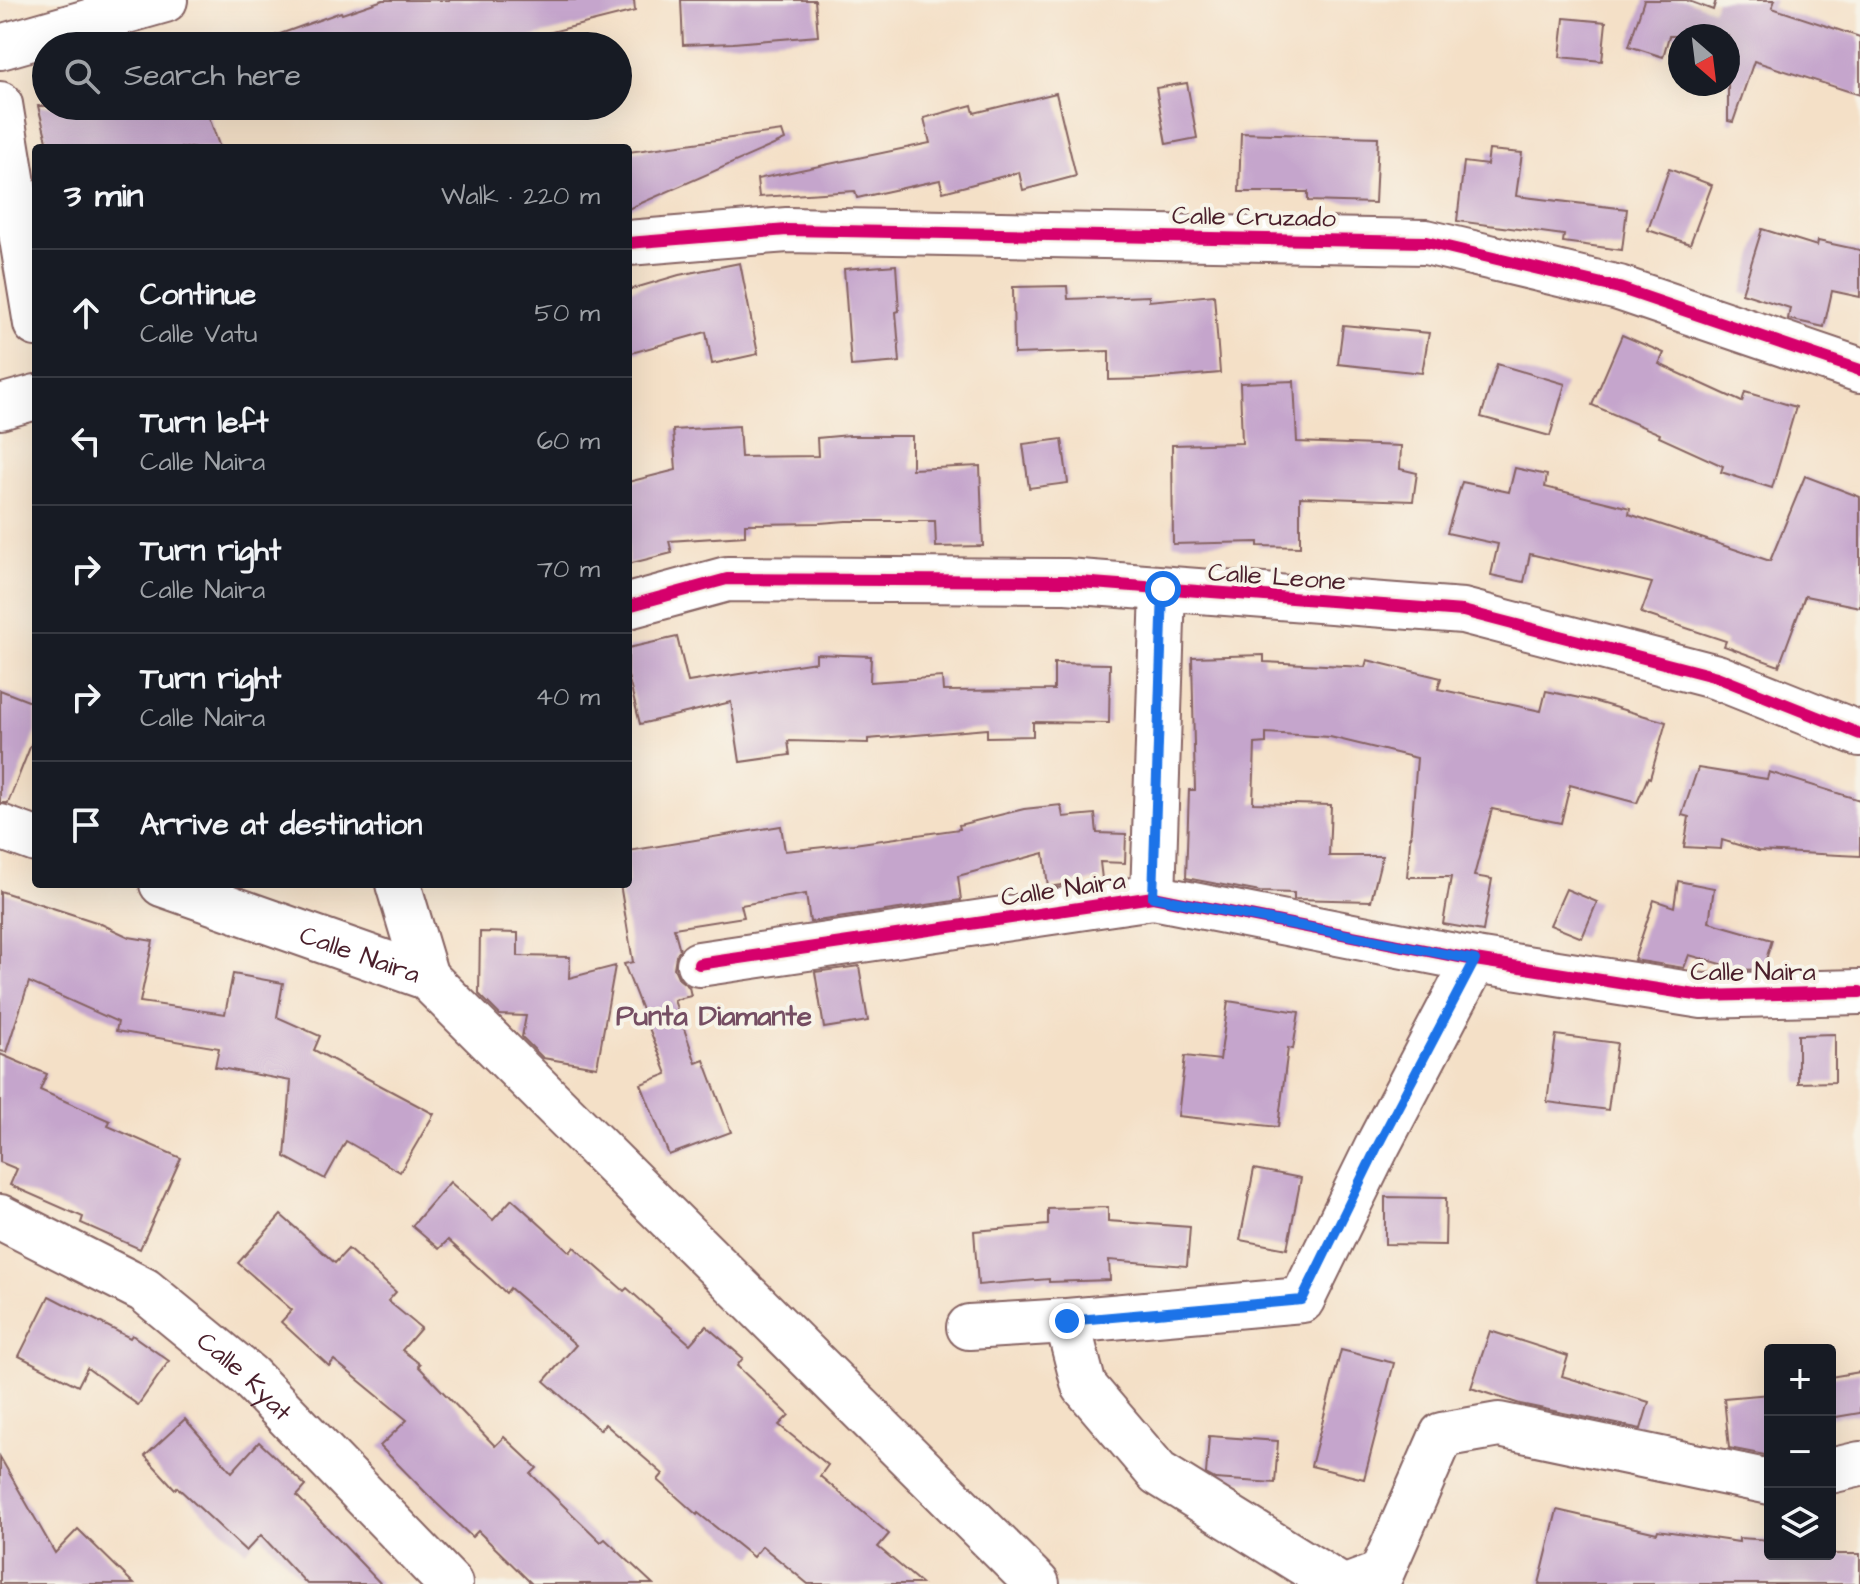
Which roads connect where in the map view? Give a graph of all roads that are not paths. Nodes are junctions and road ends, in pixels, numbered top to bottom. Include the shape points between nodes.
1 (165, 0) edge
2 (53, 32) edge
3 (32, 38) edge
4 (0, 47) edge
5 (0, 104) edge
6 (632, 243) edge
7 (32, 300) edge
8 (1860, 370) edge
9 (32, 398) edge
10 (0, 407) edge
11 (1163, 589) junction
12 (632, 605) edge
13 (1860, 734) edge
14 (0, 827) edge
15 (32, 839) edge
16 (173, 888) edge
17 (399, 888) edge
18 (1153, 897) junction
19 (1475, 960) junction
20 (699, 964) dead end
21 (426, 977) junction
22 (1860, 992) edge
23 (0, 1217) edge
24 (1067, 1321) junction
25 (969, 1327) dead end
26 (1860, 1464) edge
27 (1836, 1470) edge
28 (1764, 1481) edge
29 (450, 1584) edge
30 (1037, 1584) edge
31 (1337, 1584) edge
32 (1354, 1584) edge

1 - 2 street
3 - 4 street
5 - 7 street
6 - 8 street, Calle Cruzado via 787,230 1426,242 1619,288
9 - 10 street
11 - 12 street, Calle Leone via 1066,581 727,579
11 - 13 street, Calle Leone via 1463,611 1717,677
11 - 18 street
14 - 15 street
16 - 21 street, Calle Naira
17 - 21 street
18 - 19 street, Calle Naira
18 - 20 street, Calle Naira
19 - 22 street, Calle Naira via 1702,996
19 - 24 street via 1302,1300
21 - 30 street, Calle Naira
23 - 29 street, Calle Kyat via 144,1290 168,1309 249,1376
24 - 25 street
24 - 31 street via 1084,1386 1158,1473
26 - 27 street
28 - 32 street via 1499,1425 1442,1435 1381,1574

